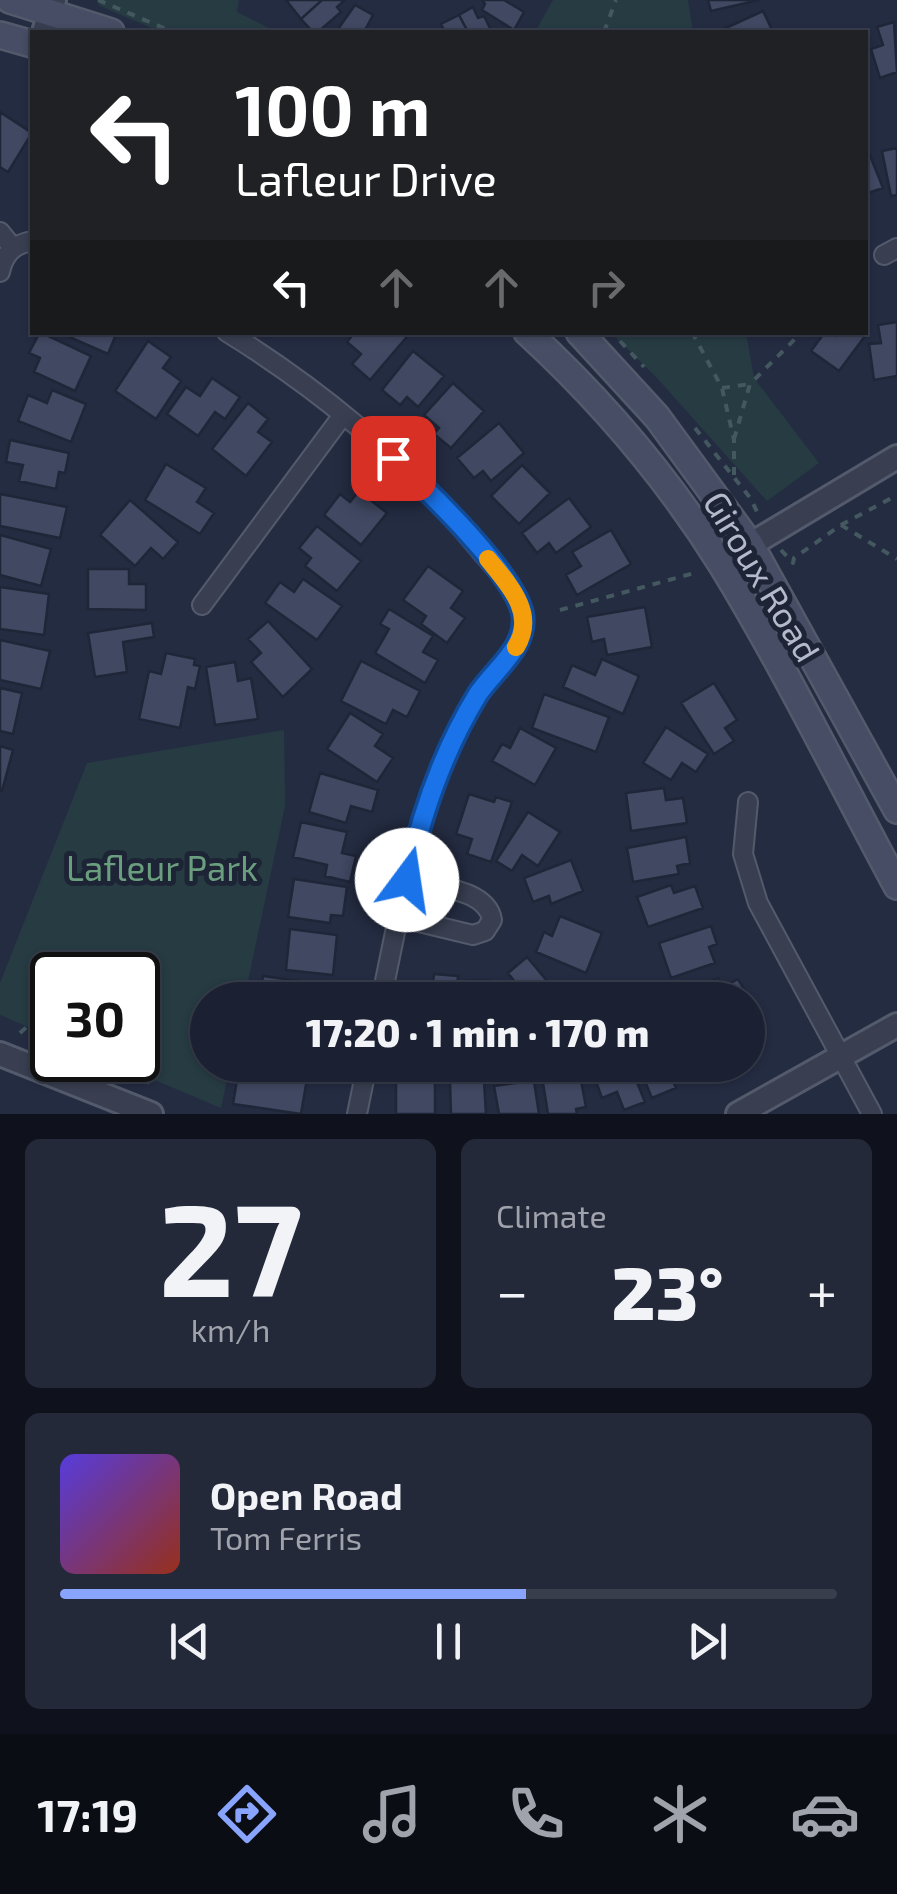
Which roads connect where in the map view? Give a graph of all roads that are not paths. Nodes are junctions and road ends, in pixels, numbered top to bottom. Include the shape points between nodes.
1 (10, 0) edge
2 (49, 15) edge
3 (104, 30) edge
4 (0, 35) edge
5 (30, 43) edge
6 (0, 232) edge
7 (30, 242) edge
8 (13, 248) junction
9 (0, 272) edge
10 (232, 335) edge
11 (530, 335) edge
12 (582, 335) edge
13 (344, 415) junction
14 (897, 457) edge
15 (750, 544) junction
16 (709, 568) junction
17 (202, 605) dead end
18 (748, 802) dead end
19 (897, 810) edge
20 (407, 880) junction
21 (897, 886) edge
22 (398, 917) junction
23 (385, 982) edge
24 (897, 1025) edge
25 (0, 1054) edge
26 (841, 1056) junction
27 (364, 1082) edge
28 (151, 1114) edge
29 (357, 1114) edge
30 (738, 1114) edge
31 (872, 1114) edge

1 - 2 main road
2 - 3 main road
4 - 5 main road
6 - 8 street
7 - 8 street
8 - 9 street
10 - 13 street
11 - 16 main road, Giroux Road via 638,450
12 - 15 main road, Giroux Road via 657,417
13 - 17 street
13 - 20 street via 451,516 514,592 523,615 521,638 473,703 442,764
14 - 15 street
15 - 16 street
15 - 19 main road, Giroux Road
16 - 21 main road, Giroux Road
18 - 26 street via 744,854 758,903
20 - 22 street
20 - 22 street via 478,898 492,920 473,935
22 - 23 street
24 - 26 street
25 - 28 street
26 - 30 street
26 - 31 street
27 - 29 street

